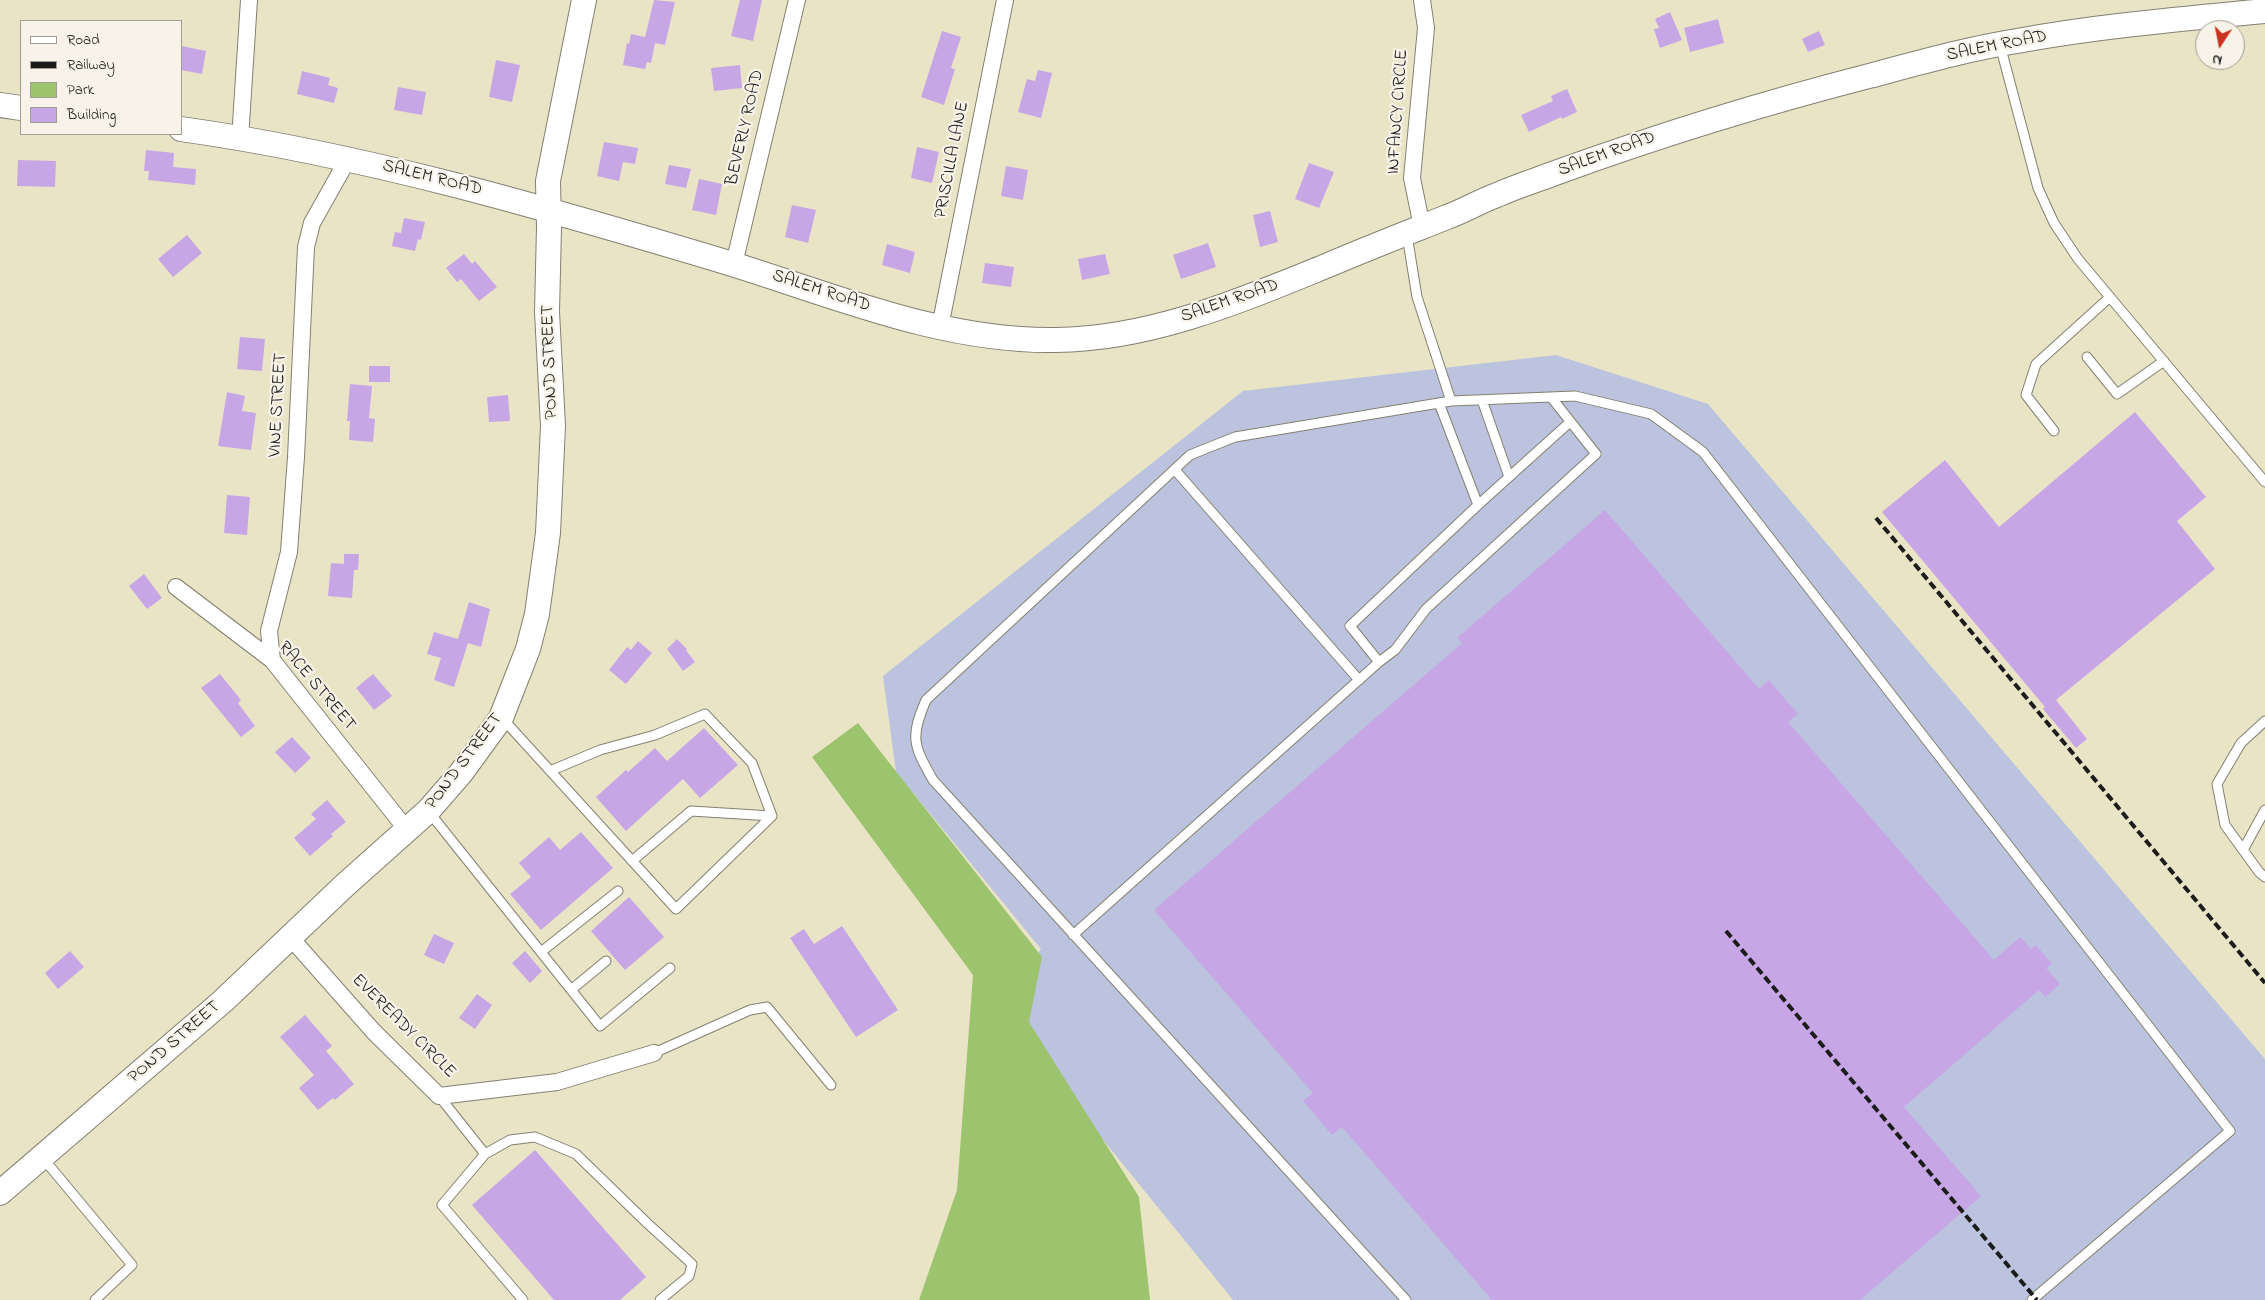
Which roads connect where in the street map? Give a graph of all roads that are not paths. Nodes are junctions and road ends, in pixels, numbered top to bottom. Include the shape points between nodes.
1 (249, 0) edge
2 (584, 0) edge
3 (797, 0) edge
4 (1005, 0) edge
5 (1422, 0) edge
6 (2265, 11) edge
7 (2000, 44) junction
8 (0, 105) edge
9 (20, 108) edge
10 (182, 129) edge
11 (240, 139) junction
12 (348, 159) junction
13 (549, 210) junction
14 (1414, 230) junction
15 (734, 264) junction
16 (2110, 297) junction
17 (940, 327) junction
18 (2087, 357) dead end
19 (2164, 361) junction
20 (1551, 397) junction
21 (1482, 400) junction
22 (1451, 401) junction
23 (1439, 403) junction
24 (1570, 422) junction
25 (2054, 431) dead end
26 (1174, 470) junction
27 (1509, 477) junction
28 (2265, 482) edge
29 (1478, 504) junction
30 (176, 586) dead end
31 (272, 660) junction
32 (1379, 662) junction
33 (1359, 680) junction
34 (501, 718) junction
35 (2265, 721) edge
36 (550, 771) junction
37 (2265, 810) edge
38 (428, 812) junction
39 (772, 816) junction
40 (407, 830) junction
41 (2243, 850) junction
42 (632, 862) junction
43 (2265, 876) edge
44 (618, 891) dead end
45 (1073, 935) junction
46 (290, 938) junction
47 (541, 952) junction
48 (606, 961) dead end
49 (670, 968) dead end
50 (571, 990) junction
51 (654, 1053) joint
52 (831, 1085) dead end
53 (439, 1096) junction
54 (485, 1154) junction
55 (42, 1157) junction
56 (0, 1193) edge
57 (95, 1300) edge
58 (523, 1300) edge
59 (660, 1300) edge
60 (1406, 1300) edge
61 (2032, 1300) edge

1 - 11 street
2 - 13 main road, POND STREET via 548,181
3 - 15 street, BEVERLY ROAD
4 - 17 street, PRISCILLA LANE
5 - 14 street, INFANCY CIRCLE via 1426,28 1412,178
6 - 7 main road, SALEM ROAD via 2117,26
7 - 14 main road, SALEM ROAD via 1804,93 1651,138 1492,196
7 - 16 lane via 2038,188 2054,223
8 - 9 main road
10 - 11 main road, SALEM ROAD
11 - 12 main road, SALEM ROAD
12 - 13 main road, SALEM ROAD via 430,177
12 - 31 street, VINE STREET via 312,223 306,247 289,552 269,631
13 - 15 main road, SALEM ROAD
13 - 34 main road, POND STREET via 547,312 553,426 548,533 537,614
14 - 17 main road, SALEM ROAD via 1254,295 1124,334 1056,340 1020,339
14 - 22 lane via 1417,298
15 - 17 main road, SALEM ROAD via 875,310
16 - 19 lane
16 - 25 lane via 2036,364 2026,395
18 - 19 lane via 2117,394
19 - 28 lane
20 - 21 lane
20 - 24 lane
20 - 61 lane via 1575,396 1651,414 1703,452 2230,1131
21 - 22 lane
21 - 27 lane
22 - 23 lane
23 - 26 lane via 1235,437 1190,455
23 - 29 lane
24 - 27 lane
24 - 32 lane via 1596,454 1426,609 1395,650
26 - 33 lane
26 - 45 lane via 926,700 914,739 933,780
27 - 29 lane
29 - 32 lane via 1350,626
30 - 31 street, RACE STREET
31 - 40 street, RACE STREET
32 - 33 lane
33 - 45 lane
34 - 36 lane
34 - 38 main road, POND STREET
35 - 41 lane via 2241,743 2217,784 2225,824
36 - 39 lane via 705,714 752,764
36 - 42 lane
37 - 41 lane
38 - 40 main road, POND STREET
38 - 47 lane
39 - 42 lane via 691,811
39 - 42 lane via 676,909
40 - 46 main road, POND STREET
41 - 43 lane
44 - 47 lane
45 - 60 lane
46 - 53 street, EVEREADY CIRCLE via 374,1032
46 - 55 main road, POND STREET via 223,1001
47 - 50 lane
48 - 50 lane
49 - 50 lane via 600,1026
51 - 52 lane via 750,1010 767,1007
51 - 53 street, EVEREADY CIRCLE via 557,1082
53 - 54 lane
54 - 58 lane via 442,1205
54 - 59 lane via 510,1140 536,1137 576,1154 692,1264 689,1276
55 - 56 main road, POND STREET
55 - 57 lane via 132,1265

